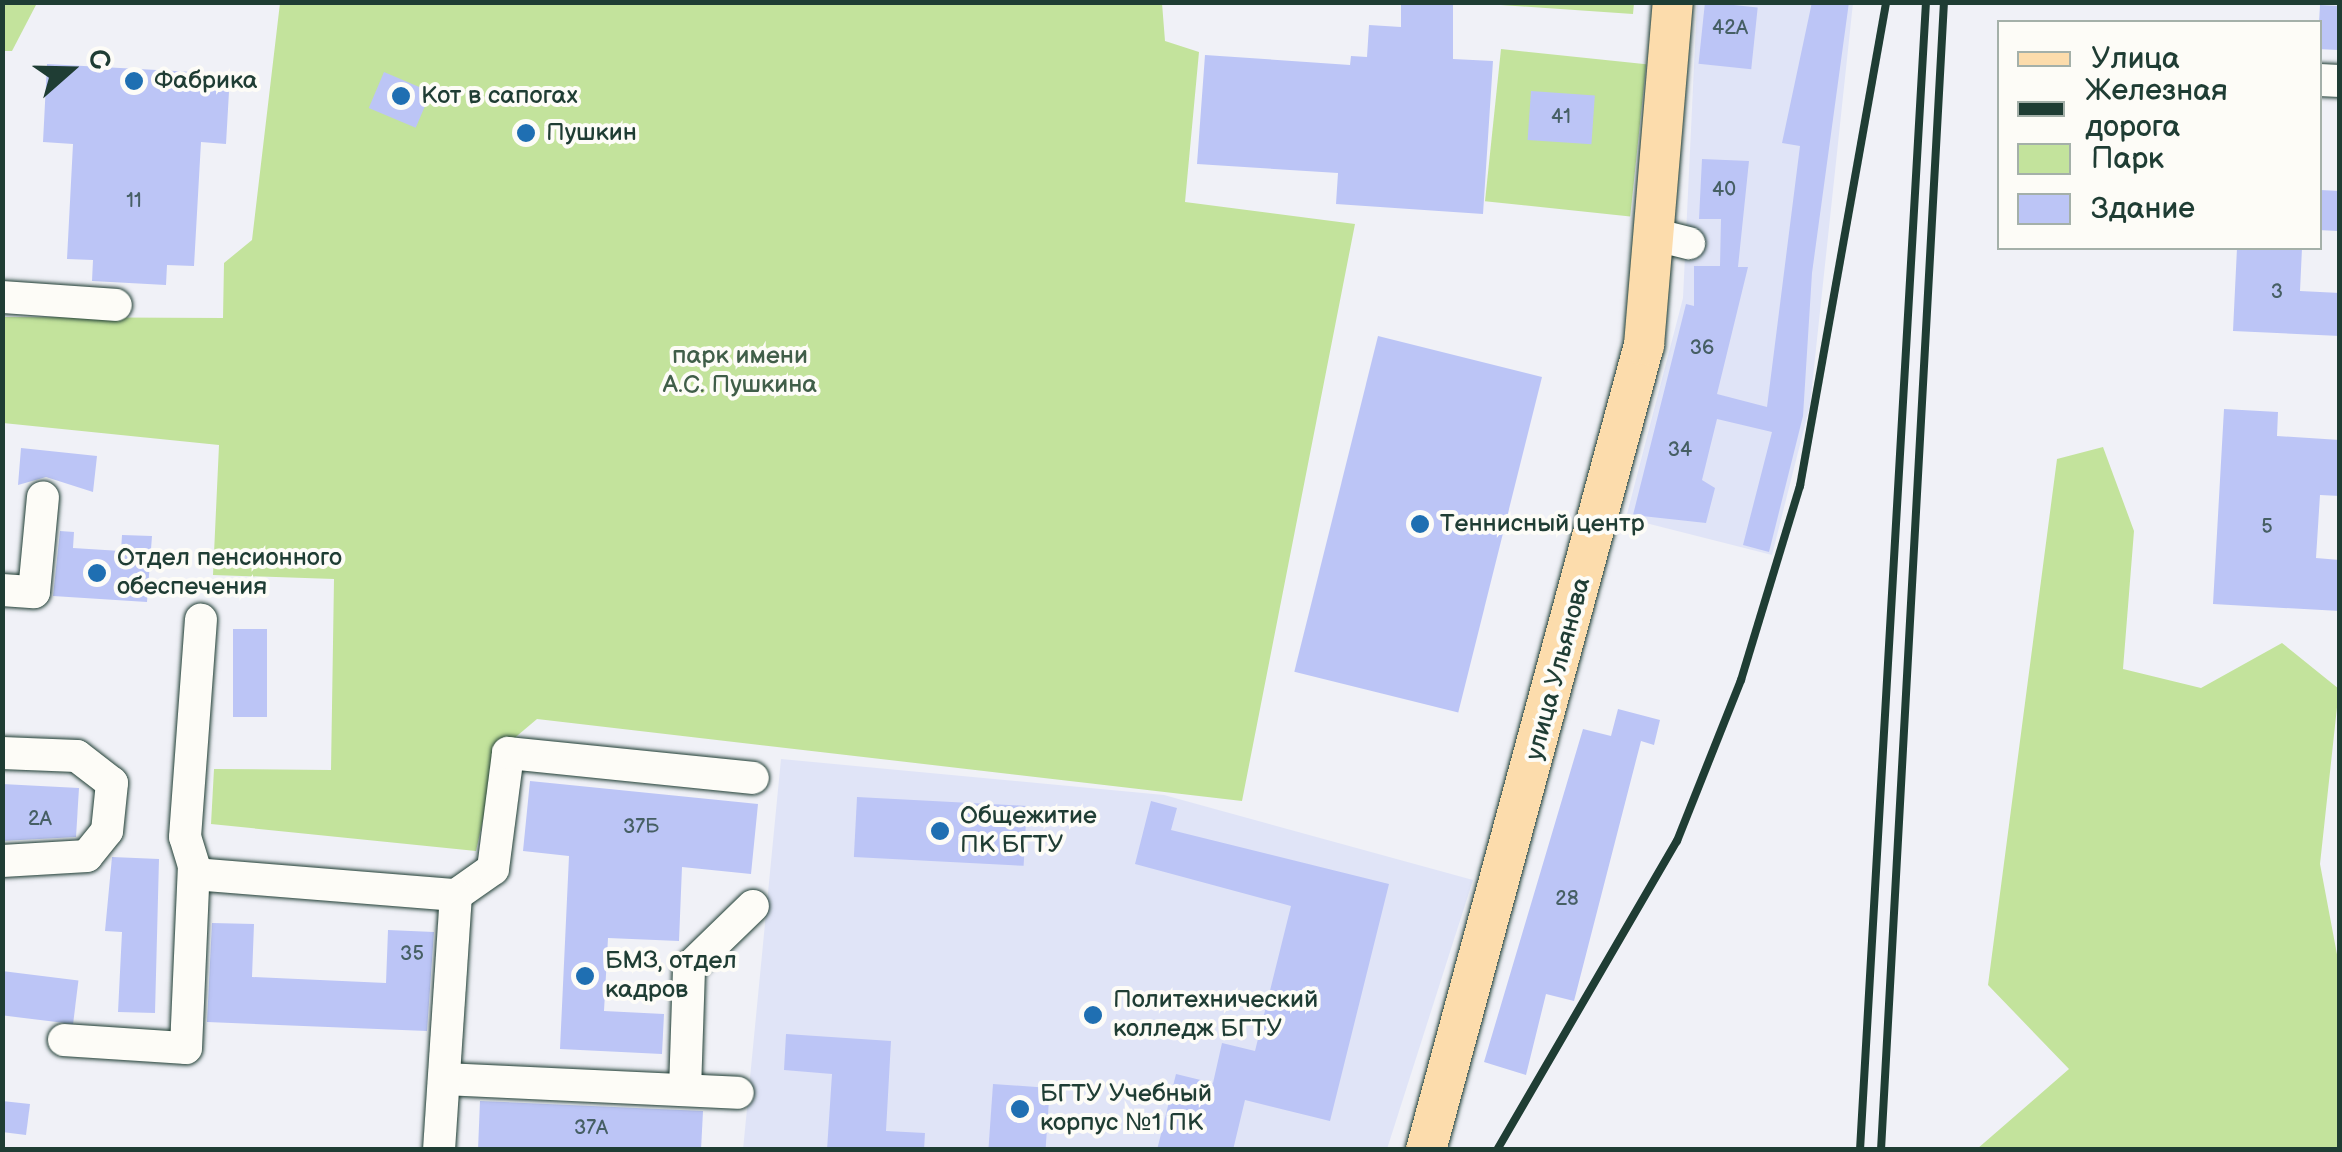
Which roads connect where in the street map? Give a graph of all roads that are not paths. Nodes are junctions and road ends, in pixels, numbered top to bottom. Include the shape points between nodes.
1 (1673, 2) edge
2 (2, 297) edge
3 (116, 305) dead end
4 (44, 497) dead end
5 (2, 590) edge
6 (201, 620) dead end
7 (2, 753) edge
8 (752, 778) dead end
9 (2, 860) edge
10 (194, 874) junction
11 (456, 895) junction
12 (753, 906) dead end
13 (64, 1040) dead end
14 (444, 1080) junction
15 (685, 1090) junction
16 (738, 1093) dead end
17 (439, 1150) edge
18 (1426, 1150) edge

1 - 18 main road, улица Ульянова via 1674,239
2 - 3 street
4 - 5 street via 34,592
6 - 10 street via 185,838
7 - 9 street via 76,756 112,783 107,831 87,856
8 - 11 street via 508,752 492,869
10 - 11 street
10 - 13 street via 186,1048
11 - 14 street
12 - 15 street via 689,968
14 - 15 street
14 - 17 street
15 - 16 street

